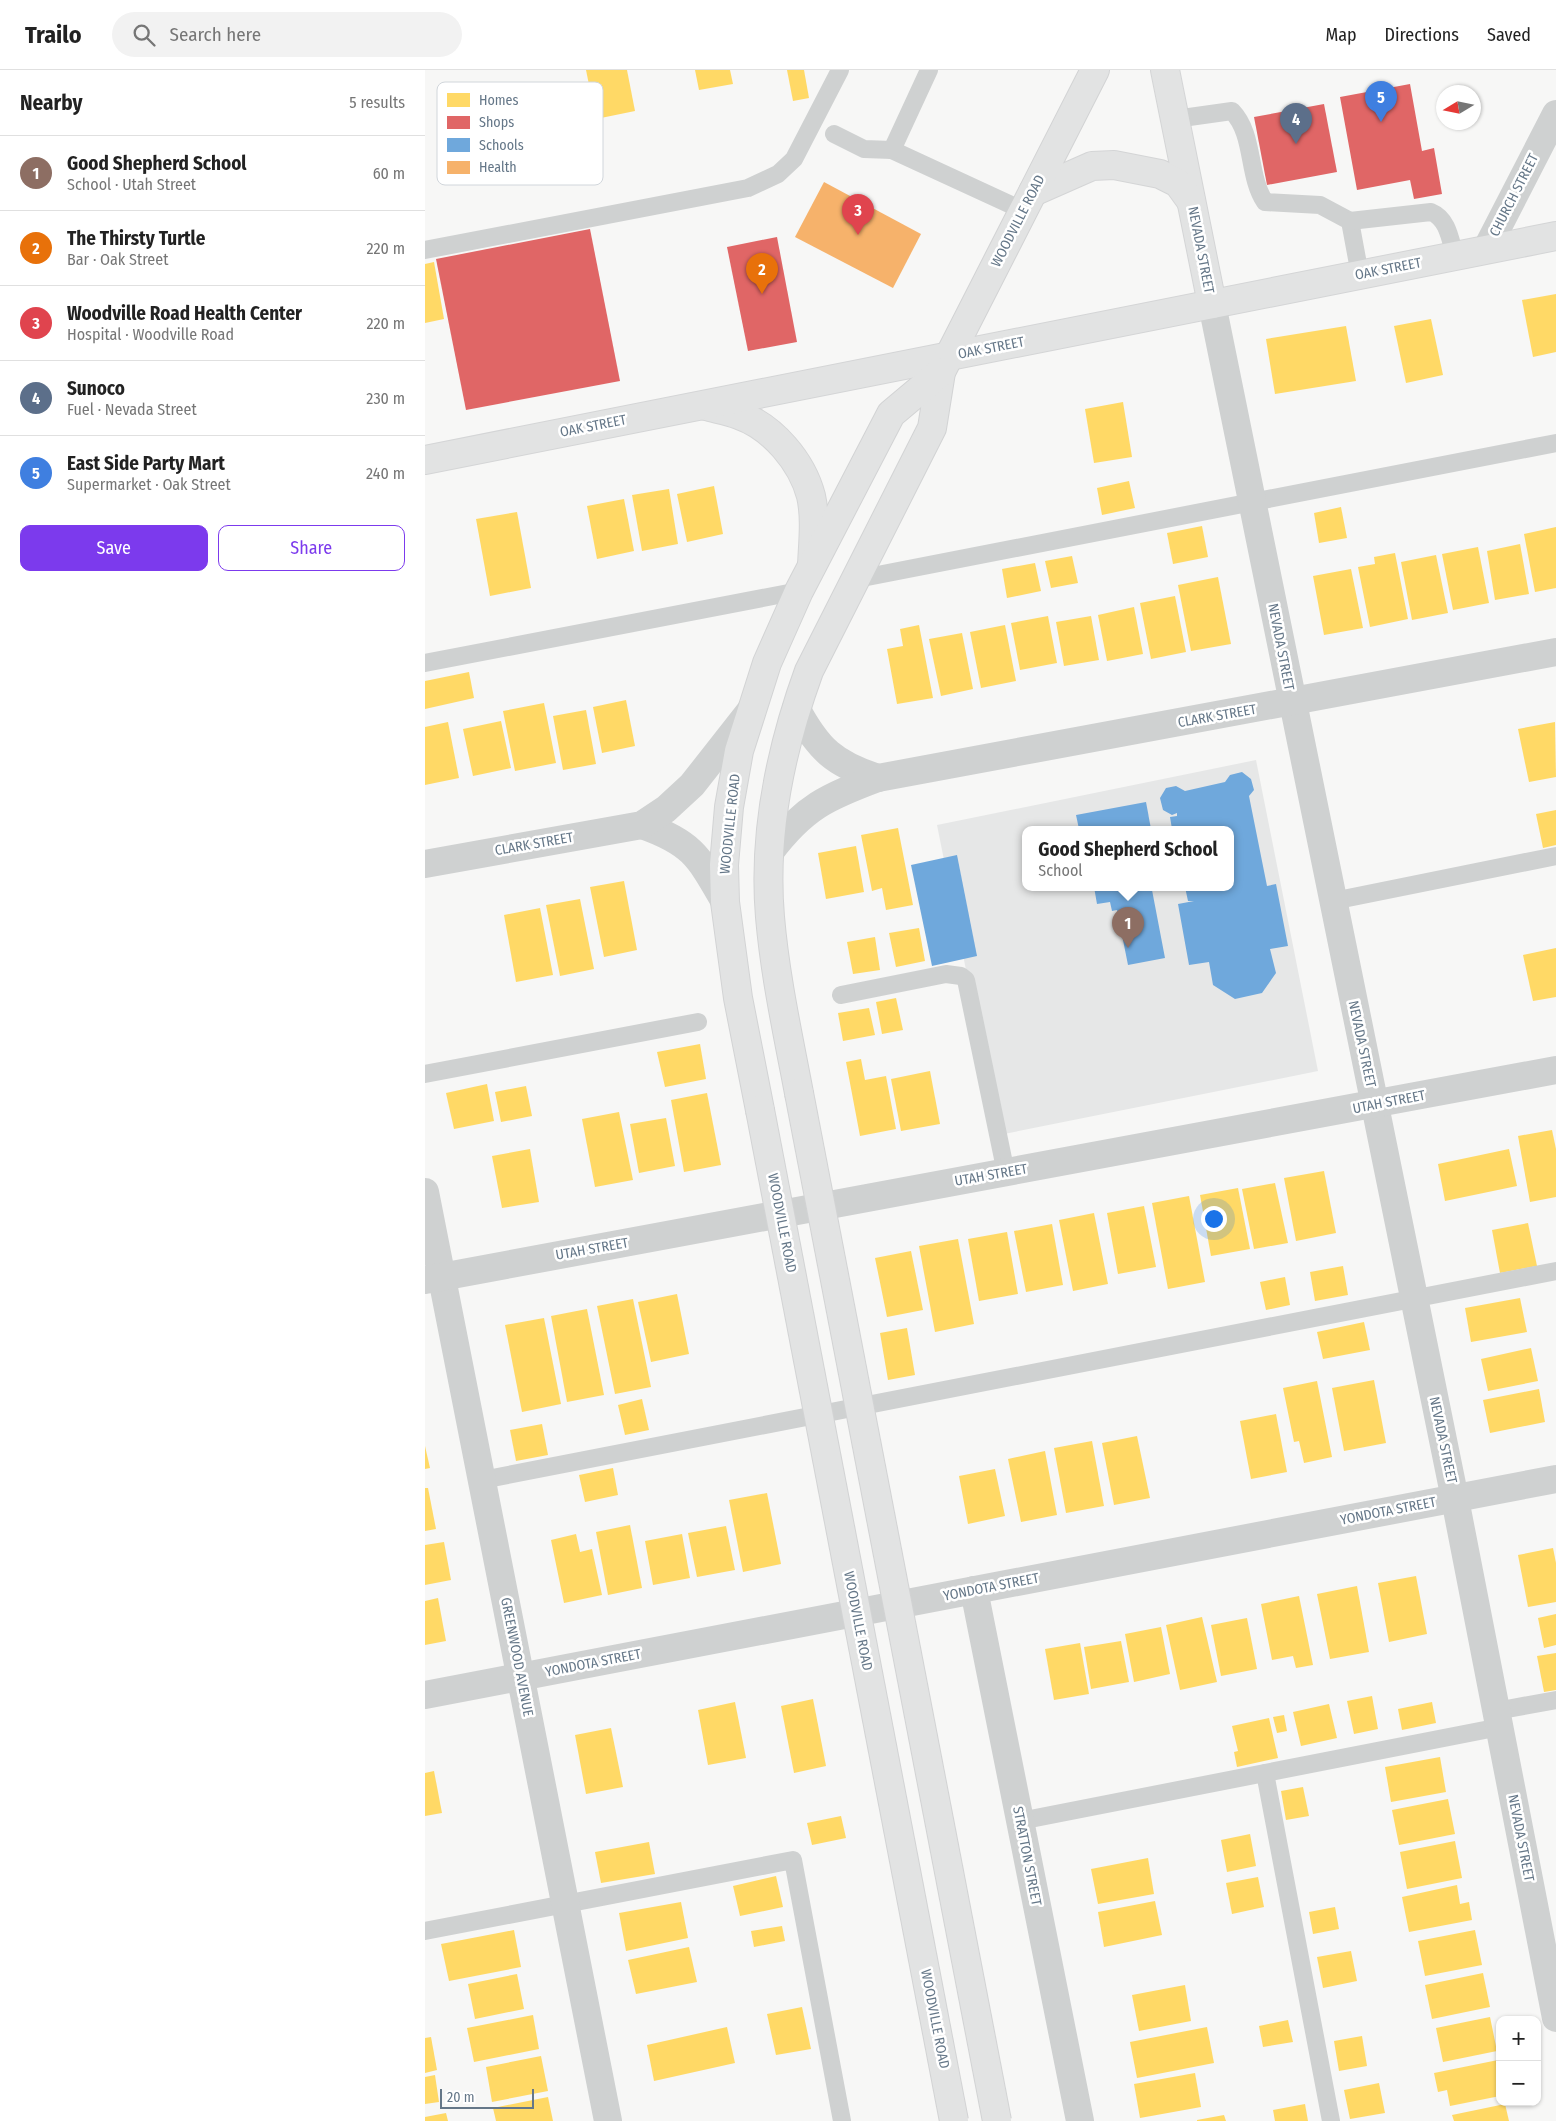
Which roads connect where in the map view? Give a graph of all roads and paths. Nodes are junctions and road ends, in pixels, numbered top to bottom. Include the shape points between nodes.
1 (840, 70) edge
2 (929, 70) edge
3 (1095, 70) edge
4 (1165, 70) edge
5 (1556, 114) edge
6 (1175, 119) junction
7 (834, 134) dead end
8 (892, 150) junction
9 (1027, 201) junction
10 (1191, 201) junction
11 (1350, 221) junction
12 (1556, 236) edge
13 (425, 250) edge
14 (1486, 250) junction
15 (1455, 256) junction
16 (1360, 275) junction
17 (1211, 304) junction
18 (945, 364) junction
19 (702, 405) junction
20 (1556, 443) edge
21 (425, 460) edge
22 (1252, 502) junction
23 (812, 565) junction
24 (857, 579) junction
25 (799, 591) junction
26 (1556, 652) edge
27 (425, 663) edge
28 (1292, 702) junction
29 (796, 708) junction
30 (751, 710) junction
31 (878, 778) junction
32 (642, 825) junction
33 (770, 852) junction
34 (1556, 856) edge
35 (425, 864) edge
36 (1333, 901) junction
37 (725, 902) junction
38 (841, 995) dead end
39 (698, 1022) dead end
40 (1556, 1070) edge
41 (425, 1074) edge
42 (1374, 1104) junction
43 (1006, 1173) junction
44 (425, 1192) edge
45 (1556, 1271) edge
46 (433, 1278) edge
47 (1414, 1298) junction
48 (1556, 1479) edge
49 (482, 1480) junction
50 (1455, 1499) junction
51 (975, 1590) junction
52 (521, 1677) junction
53 (425, 1695) edge
54 (1556, 1700) edge
55 (1498, 1719) junction
56 (1265, 1773) junction
57 (1020, 1821) junction
58 (565, 1904) junction
59 (425, 1931) edge
60 (1556, 2018) edge
61 (608, 2121) edge
62 (842, 2121) edge
63 (955, 2121) edge
64 (997, 2121) edge
65 (1080, 2121) edge
66 (1331, 2121) edge

1 - 13 lane via 794,159 779,174 766,181 738,190
2 - 8 lane
3 - 9 main road, WOODVILLE ROAD
4 - 6 main road, NEVADA STREET
5 - 14 street, CHURCH STREET
6 - 10 main road, NEVADA STREET
6 - 11 lane via 1232,111 1241,121 1257,190 1265,202 1320,205
7 - 8 lane via 864,150
8 - 9 lane
9 - 10 main road via 1092,166 1114,165 1160,174 1178,183
9 - 18 main road, WOODVILLE ROAD
10 - 17 main road, NEVADA STREET
11 - 15 lane via 1431,212 1445,224
11 - 16 lane
12 - 14 main road, OAK STREET
14 - 15 main road, OAK STREET
15 - 16 main road, OAK STREET
16 - 17 main road, OAK STREET
17 - 18 main road, OAK STREET
17 - 22 street, NEVADA STREET
18 - 19 main road, OAK STREET
18 - 23 main road, WOODVILLE ROAD via 891,414
18 - 24 main road, WOODVILLE ROAD via 932,428
19 - 21 main road, OAK STREET
19 - 23 main road via 741,416 767,430 801,470 811,496
20 - 22 lane
22 - 24 lane
22 - 28 street, NEVADA STREET
23 - 25 main road, WOODVILLE ROAD
24 - 29 main road, WOODVILLE ROAD via 809,671
25 - 27 lane
25 - 30 main road, WOODVILLE ROAD via 767,663
26 - 28 street, CLARK STREET
28 - 31 street, CLARK STREET
28 - 36 street, NEVADA STREET
29 - 31 street, CLARK STREET via 808,731 826,752 851,770
29 - 33 main road, WOODVILLE ROAD via 776,796
30 - 32 street, CLARK STREET via 692,785
30 - 37 main road, WOODVILLE ROAD via 739,751 729,807 724,864
31 - 33 street, CLARK STREET via 818,803 799,817
32 - 35 street, CLARK STREET
32 - 37 street, CLARK STREET via 668,834 692,850
33 - 64 main road, WOODVILLE ROAD, bridge via 770,916 777,975
34 - 36 lane
36 - 42 street, NEVADA STREET
37 - 63 main road, WOODVILLE ROAD, bridge via 738,998
38 - 43 lane via 946,974 966,980
39 - 41 lane
40 - 42 street, UTAH STREET
42 - 43 street, UTAH STREET
42 - 47 street, NEVADA STREET
43 - 46 street, UTAH STREET
44 - 46 street, GREENWOOD AVENUE
45 - 47 lane
46 - 49 street, GREENWOOD AVENUE
47 - 49 lane
47 - 50 street, NEVADA STREET
48 - 50 street, YONDOTA STREET
49 - 52 street, GREENWOOD AVENUE
50 - 51 street, YONDOTA STREET
50 - 55 street, NEVADA STREET
51 - 52 street, YONDOTA STREET
51 - 57 street, STRATTON STREET
52 - 53 street, YONDOTA STREET
52 - 58 street, GREENWOOD AVENUE
54 - 55 lane
55 - 56 lane
55 - 60 street, NEVADA STREET
56 - 57 lane
56 - 66 lane
57 - 65 street, STRATTON STREET
58 - 59 lane
58 - 61 street, GREENWOOD AVENUE
58 - 62 lane via 793,1860

